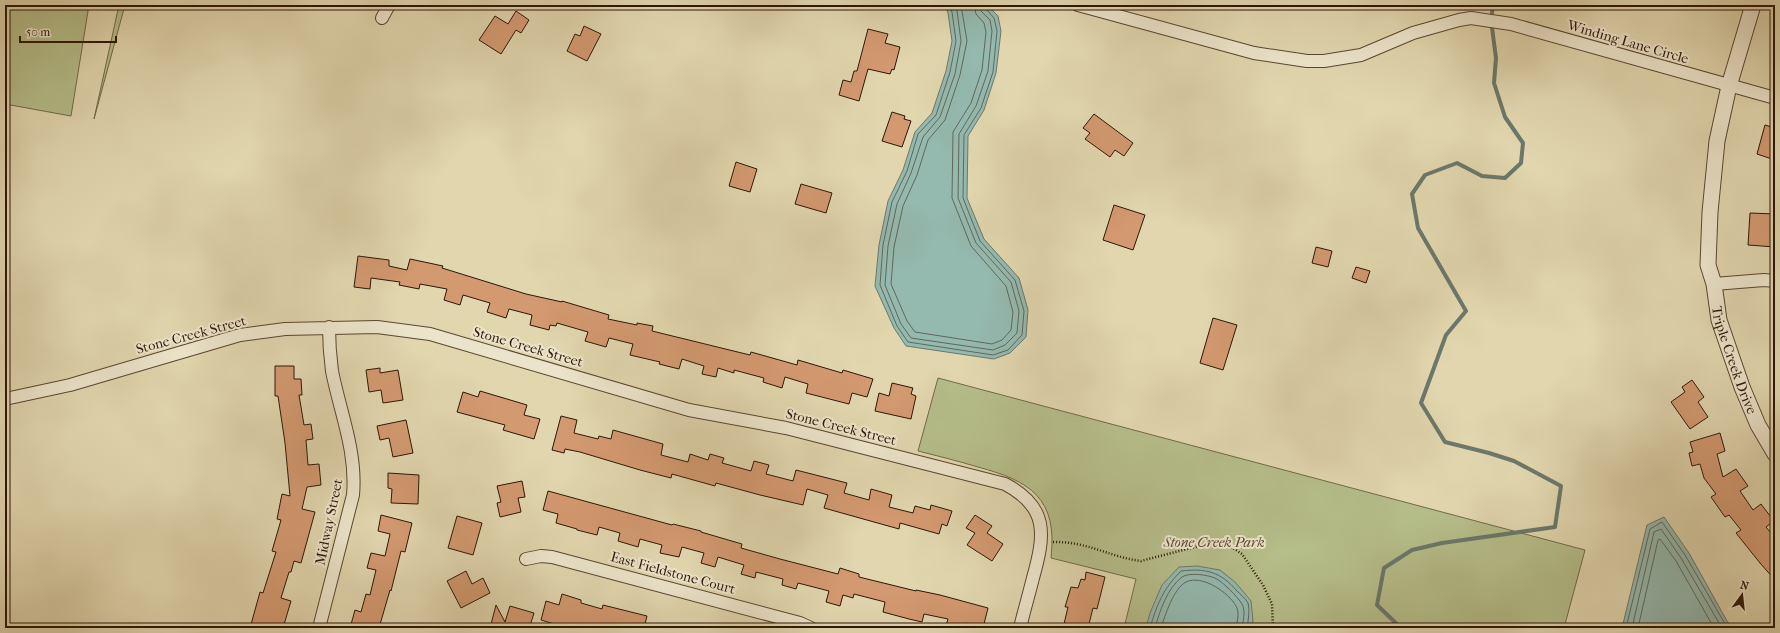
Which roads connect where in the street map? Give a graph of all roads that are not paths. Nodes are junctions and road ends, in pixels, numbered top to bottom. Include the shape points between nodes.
1 (388, 5) edge
2 (1078, 5) edge
3 (1753, 5) edge
4 (382, 18) dead end
5 (1729, 86) junction
6 (1775, 98) edge
7 (1775, 281) edge
8 (1714, 284) junction
9 (328, 327) junction
10 (5, 399) edge
11 (1775, 454) edge
12 (526, 559) dead end
13 (319, 628) edge
14 (811, 628) edge
15 (1020, 628) edge

1 - 4 street
2 - 5 street, Winding Lane Circle via 1254,53 1307,61 1361,55 1412,32 1459,20 1491,20
3 - 5 street, Triple Creek Drive
5 - 6 street, Winding Lane Circle
5 - 8 street, Triple Creek Drive via 1717,141 1710,212 1708,265
7 - 8 street via 1754,280
8 - 11 street, Triple Creek Drive via 1719,320 1742,387 1758,425
9 - 10 street, Stone Creek Street via 240,335 70,385
9 - 13 street, Midway Street via 332,370 353,461 354,477 353,495
9 - 15 street, Stone Creek Street via 377,327 430,334 689,410 786,428 1002,483 1026,497 1039,518 1041,528 1041,550
12 - 14 street, East Fieldstone Court via 552,557

